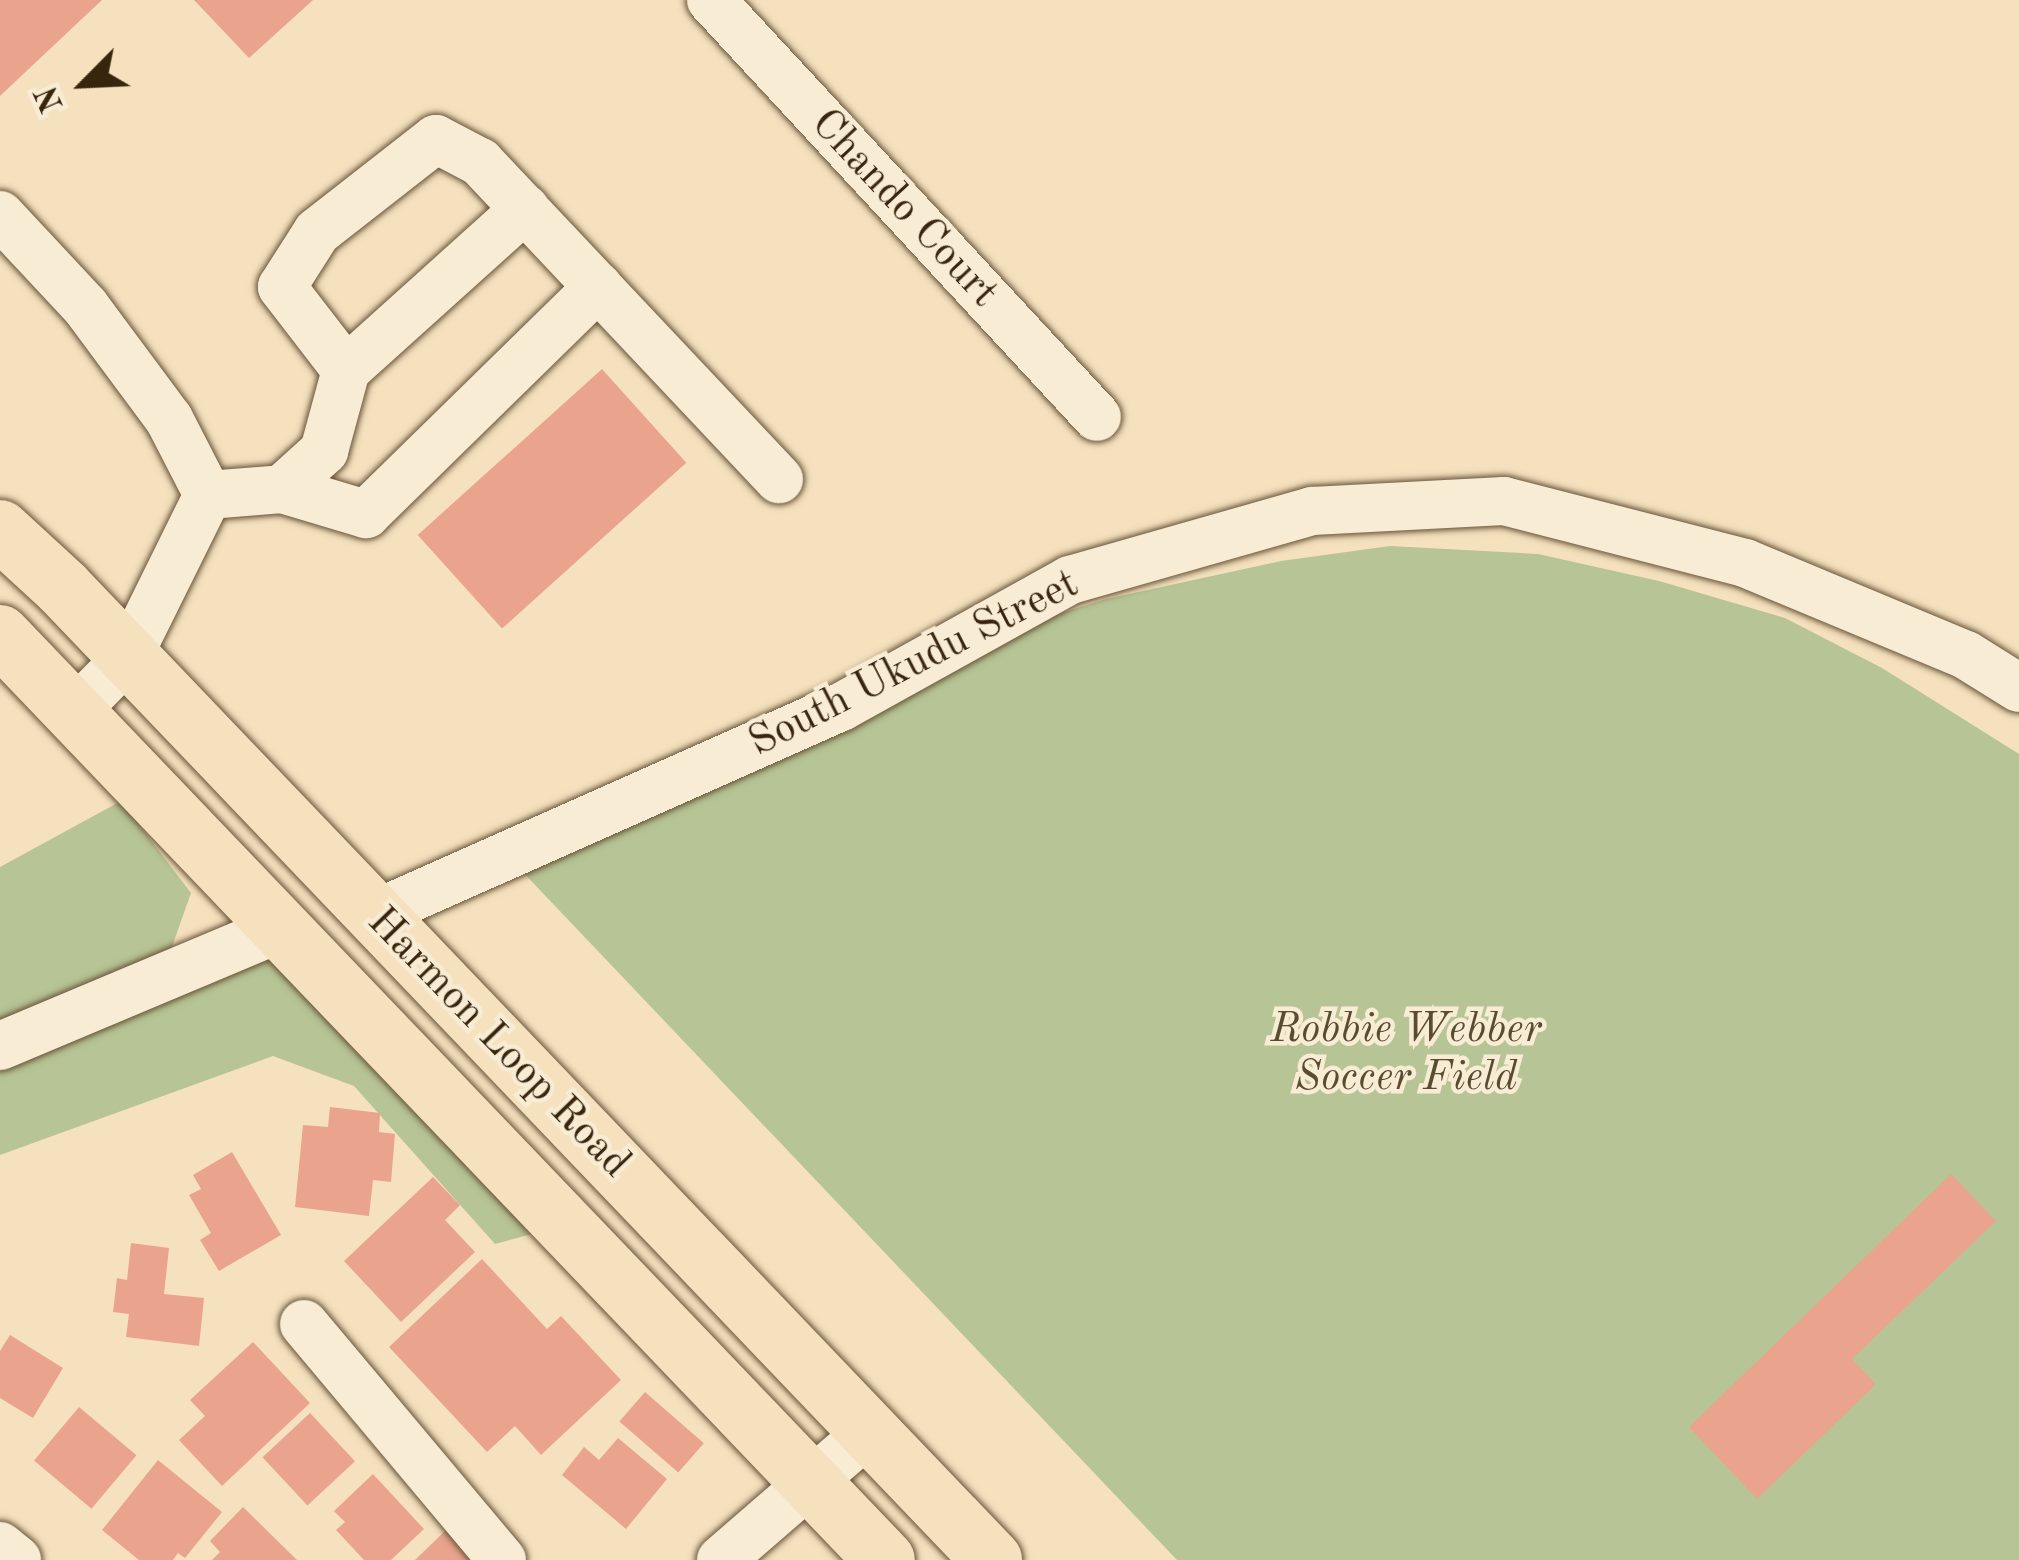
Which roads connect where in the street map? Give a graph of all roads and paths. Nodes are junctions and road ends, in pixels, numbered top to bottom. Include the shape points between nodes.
1 (710, 0) edge
2 (525, 209) junction
3 (0, 215) edge
4 (598, 287) junction
5 (346, 370) junction
6 (1097, 417) dead end
7 (778, 479) dead end
8 (282, 490) junction
9 (208, 495) junction
10 (0, 530) edge
11 (0, 635) edge
12 (128, 656) junction
13 (2019, 688) edge
14 (74, 712) junction
15 (375, 914) junction
16 (281, 928) junction
17 (0, 1046) edge
18 (304, 1324) dead end
19 (869, 1432) junction
20 (813, 1485) junction
21 (0, 1546) edge
22 (17, 1560) edge
23 (502, 1560) edge
24 (721, 1560) edge
25 (885, 1560) edge
26 (992, 1560) edge

1 - 6 street, Chando Court
2 - 4 street
2 - 5 street
2 - 5 street via 480,162 436,139 317,232 282,287
3 - 9 street via 85,306 169,419
4 - 7 street
4 - 8 street via 367,514
5 - 8 street via 324,452
8 - 9 street
9 - 12 street
10 - 12 main road, Harmon Loop Road
11 - 14 main road, Harmon Loop Road
12 - 14 street
12 - 15 main road, Harmon Loop Road
13 - 15 street, South Ukudu Street via 1966,655 1745,563 1504,501 1312,511 1070,580 841,707
14 - 16 main road, Harmon Loop Road
15 - 19 main road, Harmon Loop Road
16 - 17 street
16 - 20 main road, Harmon Loop Road
18 - 23 street
19 - 20 street
19 - 26 main road, Harmon Loop Road
20 - 24 street
20 - 25 main road, Harmon Loop Road
21 - 22 street

